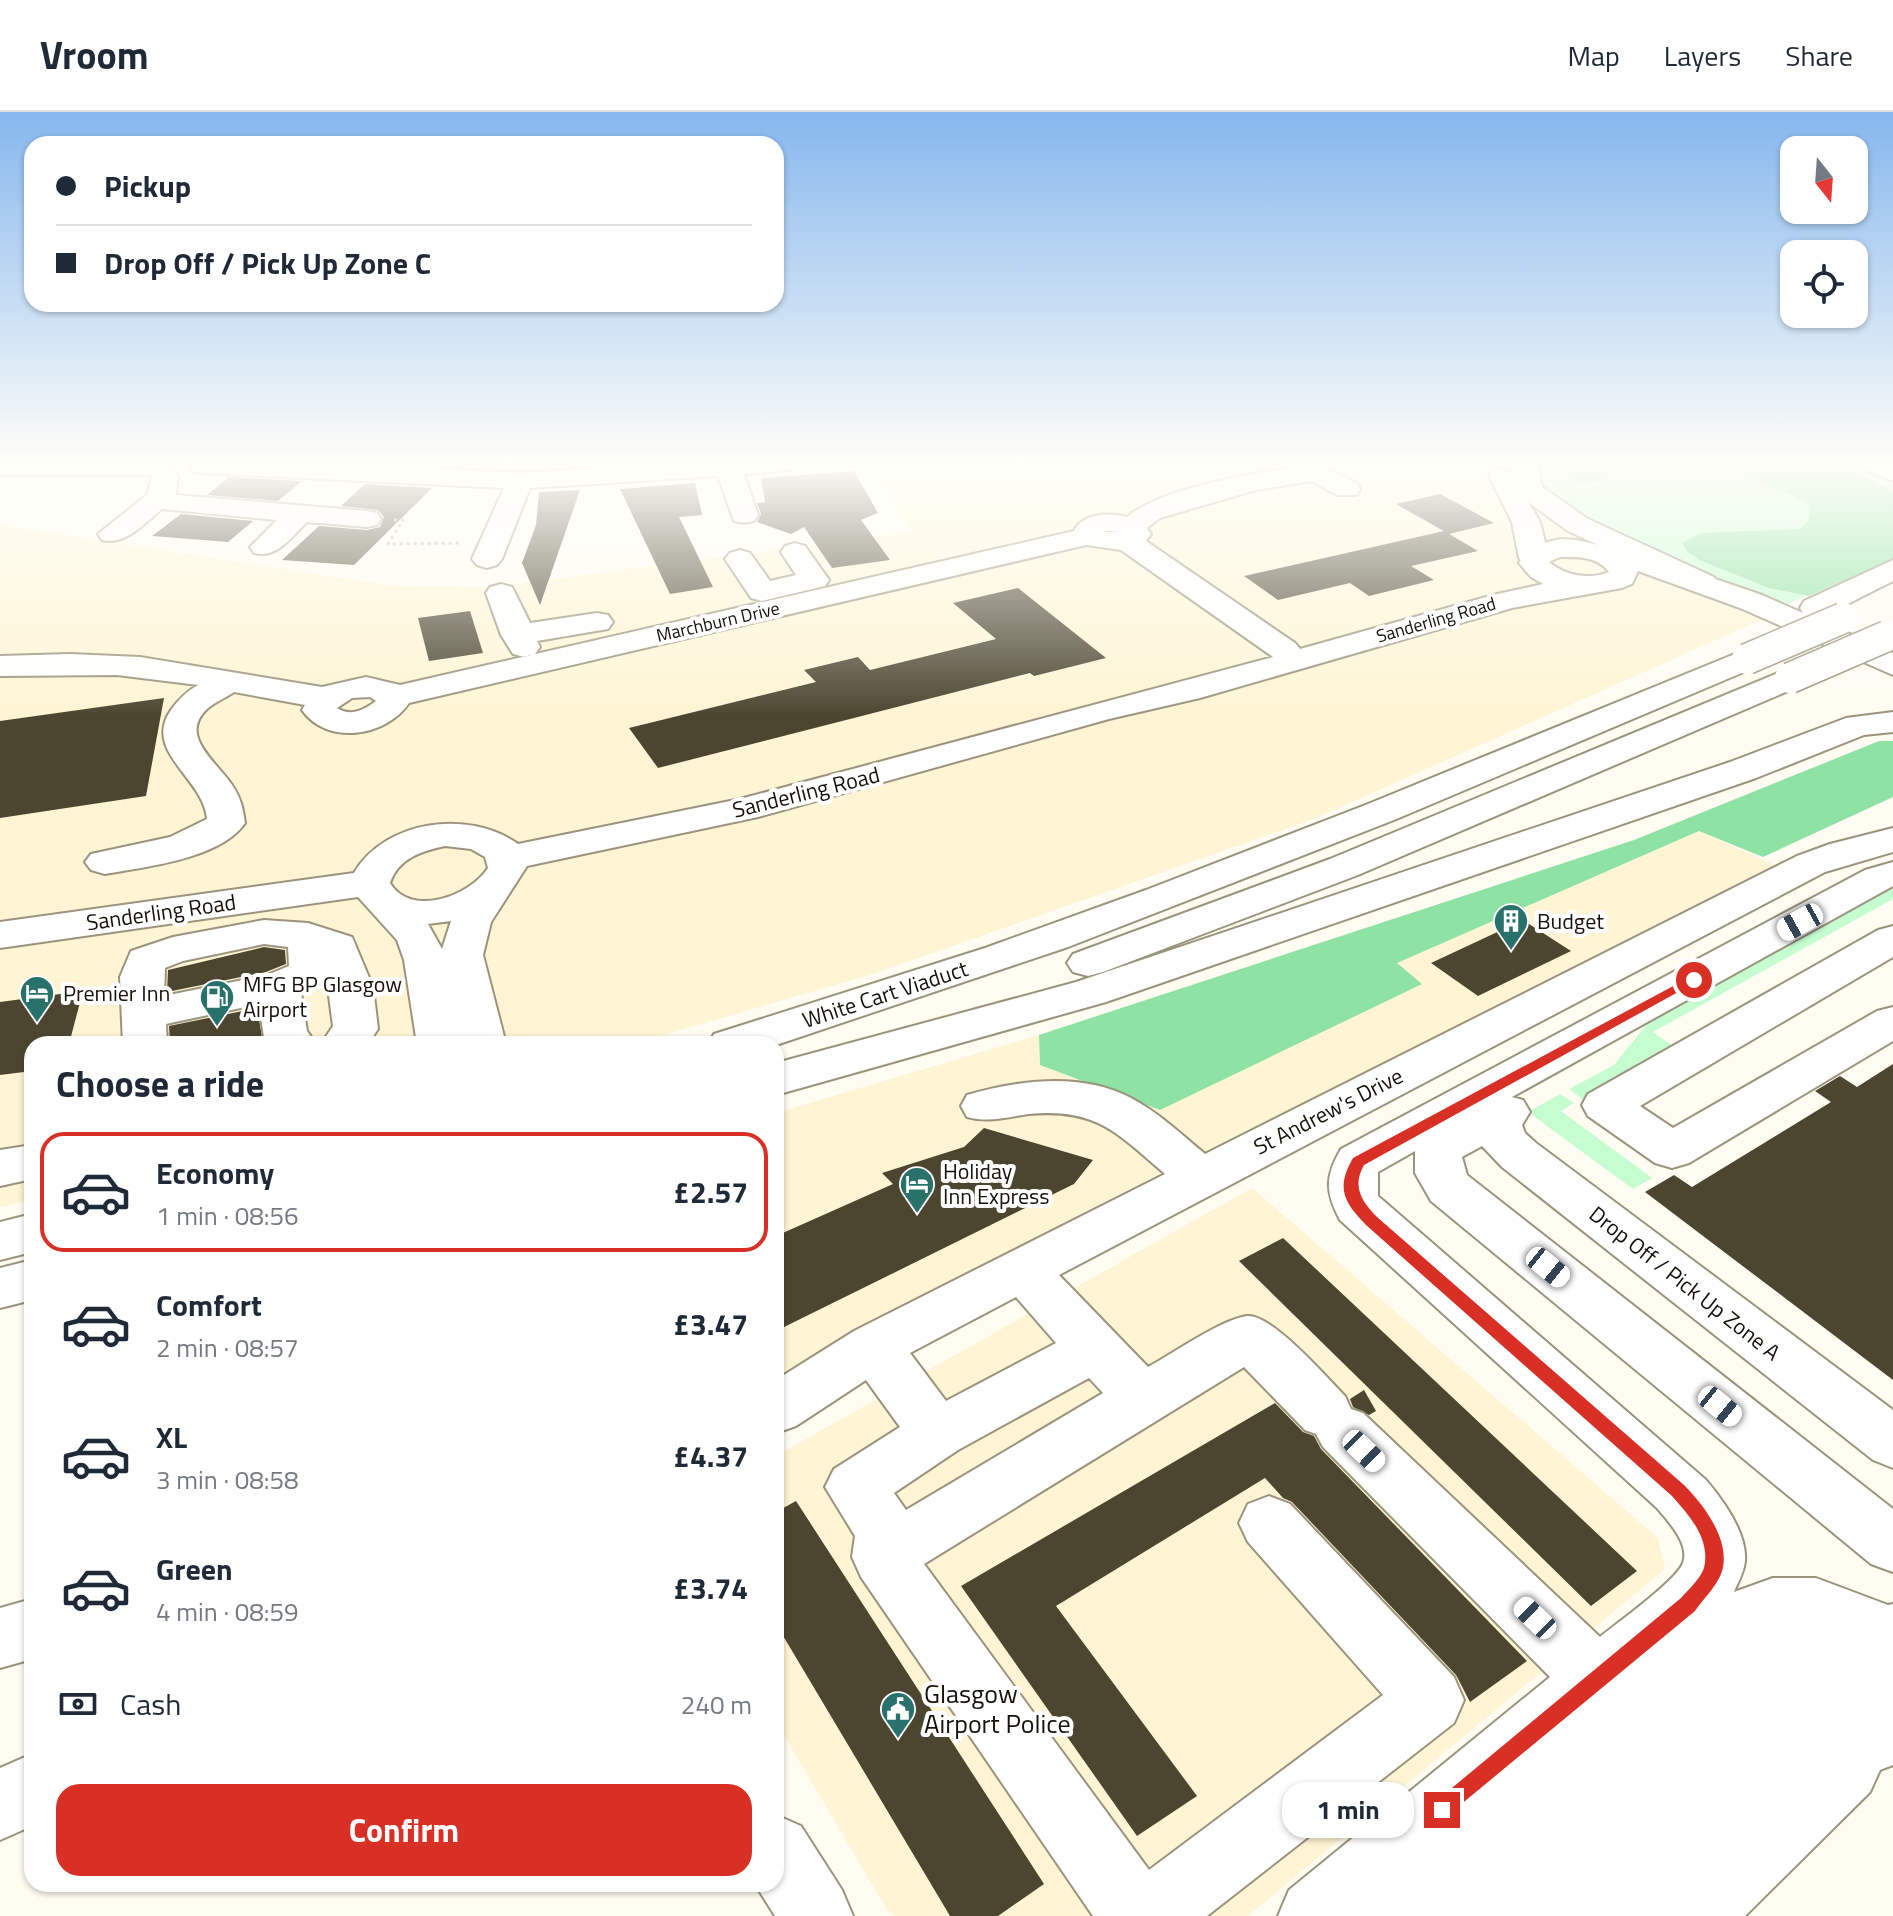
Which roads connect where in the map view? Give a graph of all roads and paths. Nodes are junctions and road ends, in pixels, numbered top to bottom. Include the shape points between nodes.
1 (459, 548) edge
2 (1035, 548) edge
3 (1161, 548) edge
4 (1532, 548) edge
5 (1577, 548) edge
6 (1628, 548) edge
7 (490, 550) edge
8 (795, 552) dead end
9 (740, 559) dead end
10 (1534, 560) junction
11 (1597, 568) junction
12 (1893, 569) edge
13 (900, 579) junction
14 (1703, 583) junction
15 (762, 592) junction
16 (501, 593) dead end
17 (1893, 598) edge
18 (929, 603) dead end
19 (719, 612) junction
20 (1829, 613) junction
21 (154, 636) dead end
22 (615, 645) junction
23 (1891, 645) edge
24 (1284, 650) junction
25 (0, 666) edge
26 (120, 667) junction
27 (638, 673) dead end
28 (1893, 677) edge
29 (225, 683) junction
30 (1101, 711) junction
31 (1893, 722) edge
32 (1893, 840) edge
33 (105, 862) dead end
34 (1893, 874) edge
35 (498, 875) junction
36 (377, 894) junction
37 (0, 935) edge
38 (308, 936) junction
39 (1893, 939) edge
40 (1067, 968) junction
41 (284, 984) junction
42 (1641, 1009) junction
43 (1893, 1021) edge
44 (144, 1030) edge
45 (286, 1036) edge
46 (350, 1036) edge
47 (438, 1036) edge
48 (482, 1036) edge
49 (765, 1036) edge
50 (784, 1069) edge
51 (784, 1076) edge
52 (984, 1106) dead end
53 (1506, 1112) junction
54 (24, 1164) edge
55 (0, 1168) edge
56 (1200, 1177) junction
57 (24, 1235) edge
58 (0, 1241) edge
59 (1023, 1269) junction
60 (24, 1282) edge
61 (0, 1288) edge
62 (873, 1347) junction
63 (1095, 1348) junction
64 (1142, 1398) junction
65 (784, 1404) edge
66 (938, 1433) junction
67 (1893, 1443) edge
68 (1269, 1523) dead end
69 (1893, 1545) edge
70 (883, 1557) junction
71 (24, 1631) edge
72 (0, 1638) edge
73 (1885, 1678) edge
74 (1598, 1680) junction
75 (24, 1793) edge
76 (0, 1805) edge
77 (784, 1864) edge
78 (816, 1916) edge
79 (1137, 1916) edge
80 (1148, 1916) edge
81 (1315, 1916) edge
82 (1367, 1916) edge
83 (1419, 1916) edge
84 (1473, 1916) edge
85 (1521, 1916) edge
86 (1585, 1916) edge
87 (1638, 1916) edge
88 (1693, 1916) edge

1 - 7 path
2 - 13 main road, Marchburn Drive
3 - 24 main road
4 - 10 main road
5 - 11 main road
6 - 14 main road
8 - 15 main road via 814,580
9 - 15 main road
10 - 11 main road via 1548,550
10 - 24 main road, Sanderling Road via 1510,582 1479,595
11 - 14 main road via 1661,568
11 - 28 main road via 1705,595
11 - 30 main road, Sanderling Road via 1508,600
12 - 20 main road
13 - 18 main road
13 - 19 main road, Marchburn Drive
14 - 23 main road
15 - 19 main road
16 - 19 main road via 520,641
17 - 20 main road
19 - 22 main road, Marchburn Drive
20 - 40 main road, bridge via 1499,765 1158,900
21 - 26 main road
22 - 27 main road
22 - 29 main road, Marchburn Drive via 393,697 381,714 349,722 322,715 321,704 327,698
23 - 40 main road, bridge via 1790,678 1344,867
24 - 30 main road, Sanderling Road via 1171,681
25 - 26 main road, Marchburn Drive
26 - 29 main road, Marchburn Drive
29 - 33 main road via 193,704 179,726 179,738 182,751 205,772 228,807 226,823 207,838 179,848
30 - 35 main road, Sanderling Road
31 - 40 main road via 1858,725 1743,770
32 - 56 main road, St Andrew's Drive via 1811,864
34 - 42 main road
35 - 36 main road, Sanderling Road via 443,911 410,912
35 - 36 main road via 493,843 445,835 426,838 381,861
35 - 48 main road via 462,941
36 - 37 main road, Sanderling Road
36 - 47 main road via 416,936
38 - 41 main road via 311,973
38 - 44 main road via 264,932 146,960 141,977
38 - 46 main road via 337,946 351,987 356,1029
39 - 43 main road via 1605,1105 1672,1151
40 - 49 main road, White Cart Viaduct
40 - 50 main road, White Cart Viaduct
40 - 51 main road
41 - 44 main road
41 - 45 main road
42 - 53 main road via 1605,1055
42 - 74 main road via 1358,1161 1350,1177 1352,1195 1371,1221 1700,1514 1712,1542 1713,1571 1688,1604
52 - 56 main road via 1067,1098 1109,1106
53 - 67 main road, Drop Off / Pick Up Zone A via 1498,1124 1503,1141 1519,1155
53 - 69 main road via 1440,1148 1436,1163 1449,1188
54 - 55 main road
56 - 59 main road, St Andrew's Drive
57 - 58 main road
59 - 62 main road, St Andrew's Drive
59 - 63 main road
60 - 61 main road
62 - 65 main road, St Andrew's Drive
62 - 66 main road
63 - 64 main road
63 - 66 main road
64 - 70 main road
64 - 74 main road via 1249,1337
66 - 70 main road via 855,1487 886,1531
68 - 80 main road via 1431,1700
70 - 79 main road
71 - 72 main road
73 - 82 main road via 1816,1607 1773,1607 1730,1623 1667,1667
73 - 83 main road via 1816,1632 1773,1635 1743,1651
73 - 84 main road via 1779,1662 1709,1713
73 - 85 main road via 1735,1725
73 - 86 main road via 1782,1744
73 - 87 main road via 1816,1758
73 - 88 main road
74 - 81 main road
75 - 76 main road
77 - 78 main road

